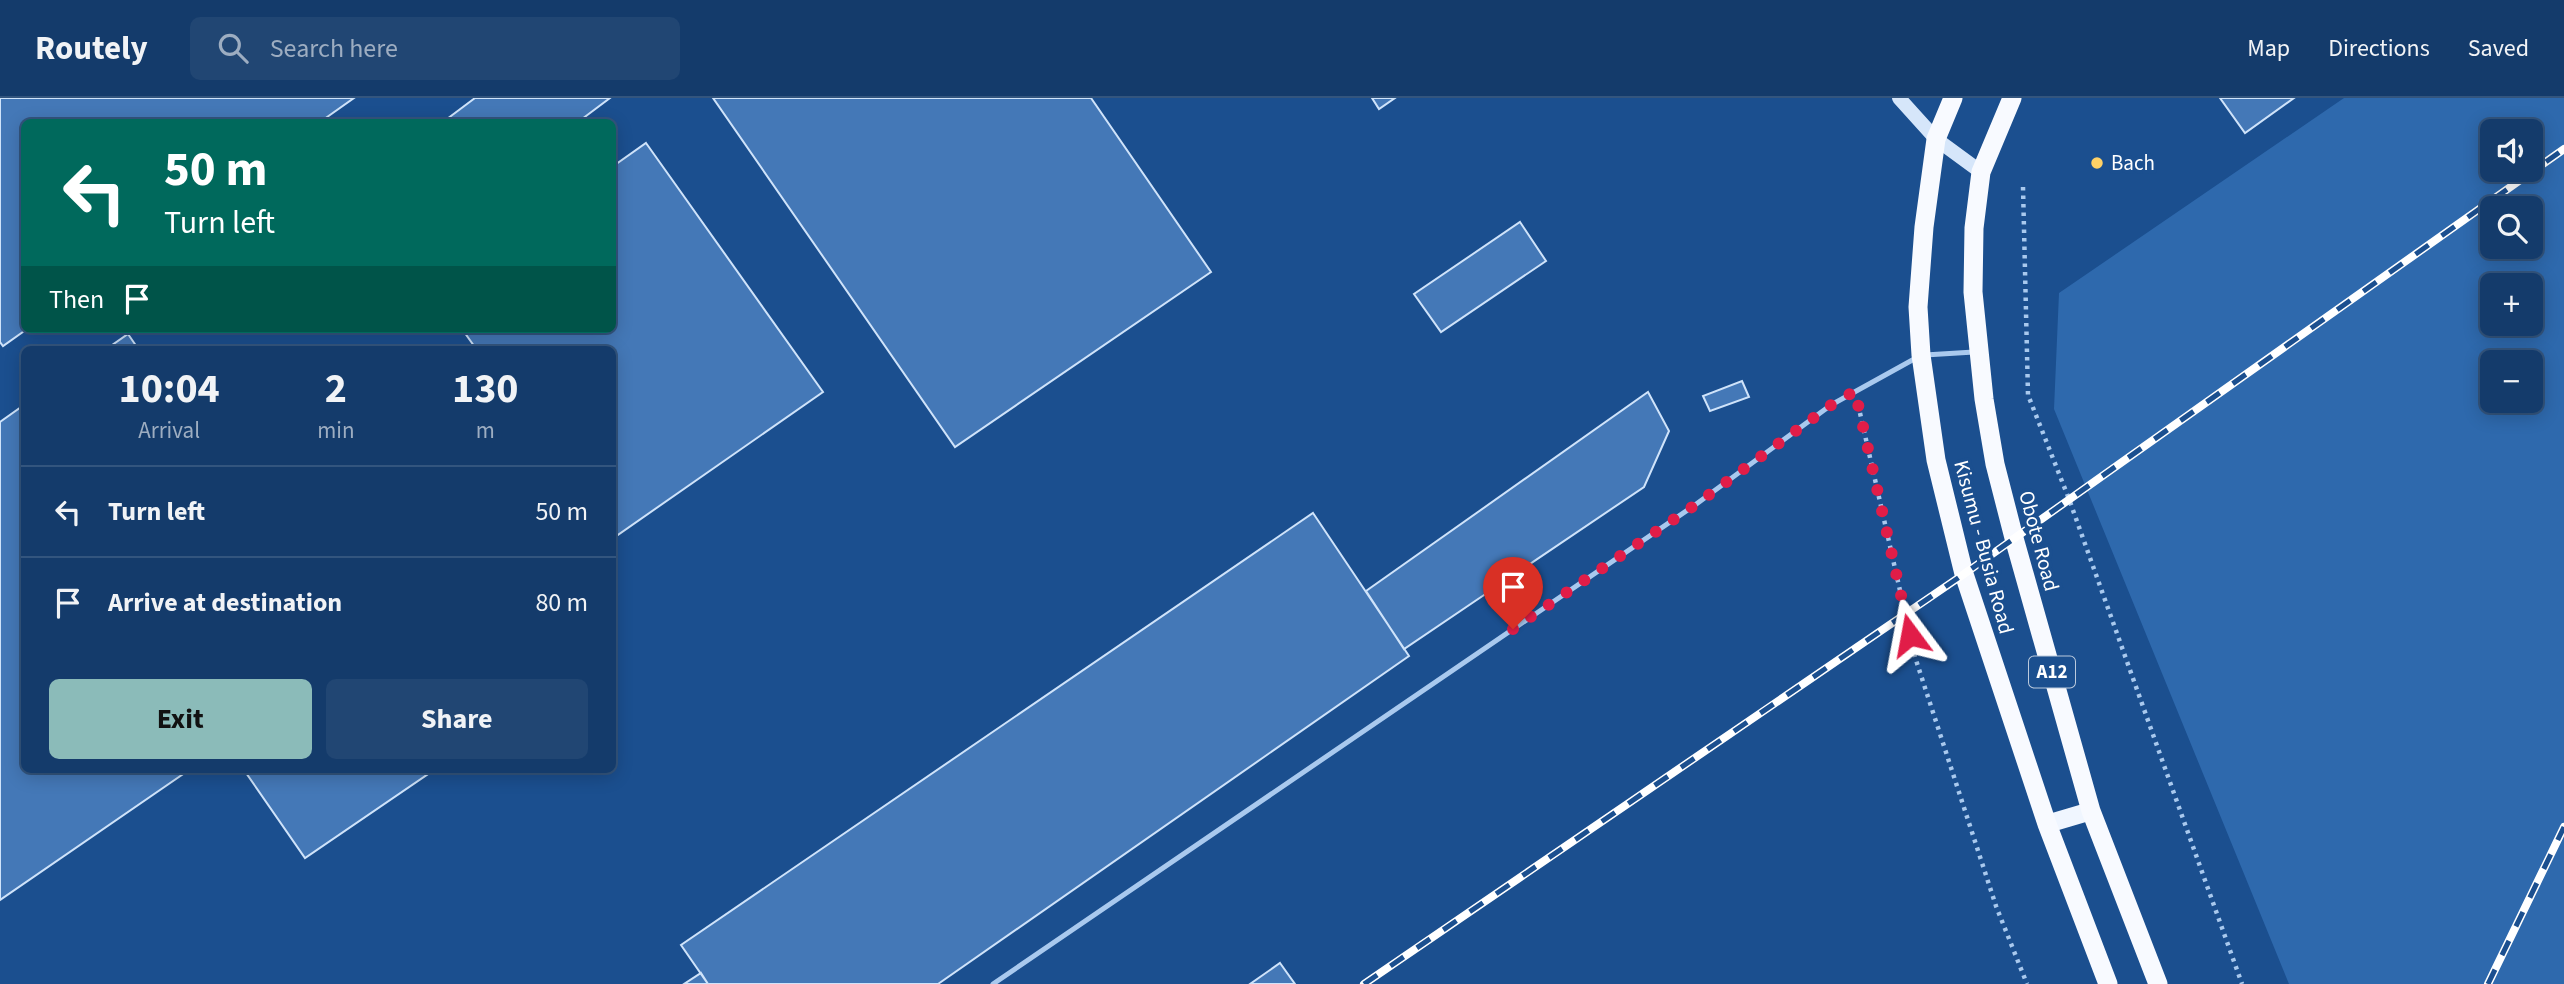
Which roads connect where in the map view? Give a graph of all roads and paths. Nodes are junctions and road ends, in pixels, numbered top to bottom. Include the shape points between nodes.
1 (1899, 98) edge
2 (1952, 98) edge
3 (2012, 98) edge
4 (1936, 139) junction
5 (1981, 172) junction
6 (2023, 187) dead end
7 (1977, 352) junction
8 (1921, 355) junction
9 (1855, 391) junction
10 (2091, 811) junction
11 (2048, 824) junction
12 (993, 984) edge
13 (2027, 984) edge
14 (2108, 984) edge
15 (2158, 984) edge
16 (2242, 984) edge

1 - 4 main road
2 - 4 highway, A12
3 - 5 highway, Obote Road / A12
4 - 5 main road
4 - 8 highway, A12 via 1921,267
5 - 7 highway, Obote Road / A12 via 1973,241
6 - 16 path via 2028,395
7 - 8 lane
7 - 10 highway, Obote Road / A12 via 1995,464
8 - 9 lane
8 - 11 highway, Kisumu - Busia Road / A12 via 1936,460 1964,574
9 - 12 lane
9 - 13 path via 1915,657 1996,906
10 - 11 main road
10 - 15 highway, Obote Road / A12
11 - 14 highway, Kisumu - Busia Road / A12

